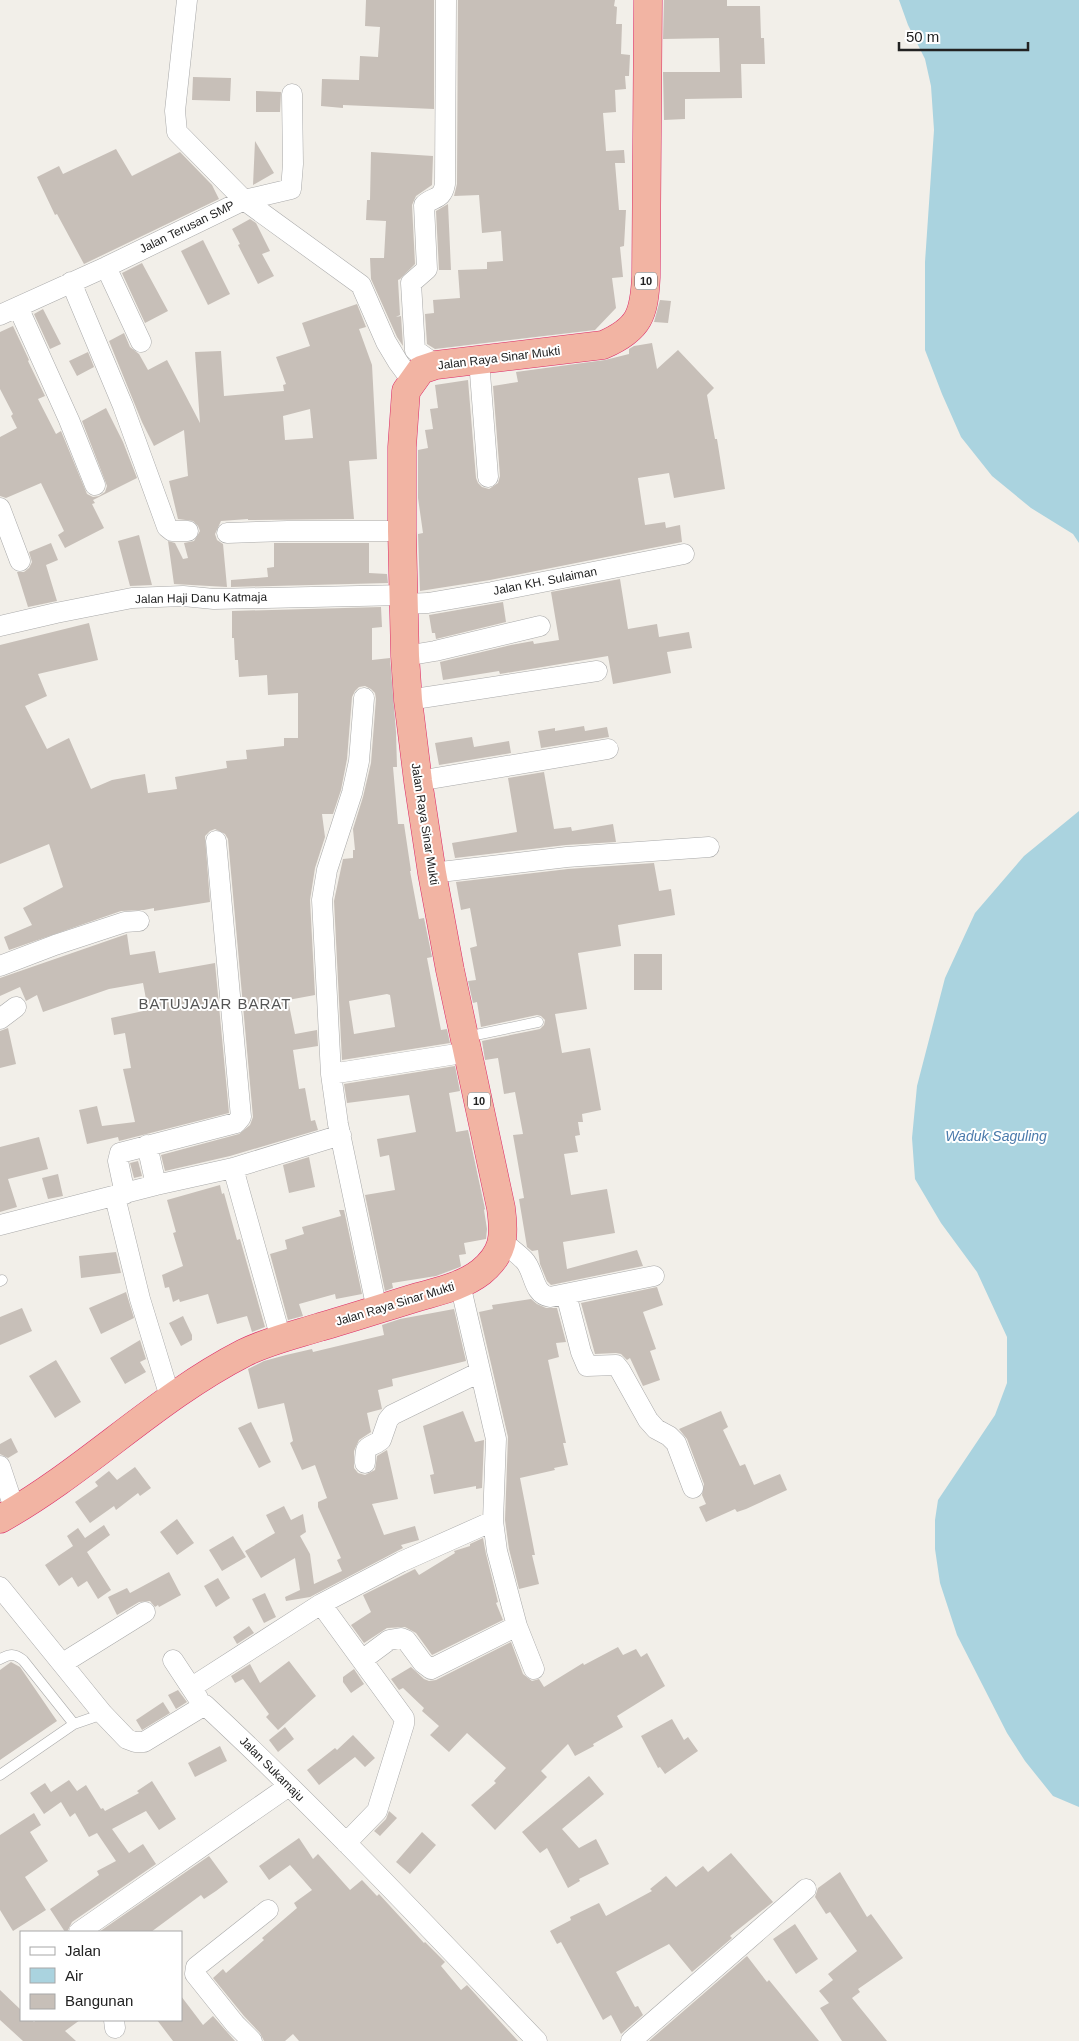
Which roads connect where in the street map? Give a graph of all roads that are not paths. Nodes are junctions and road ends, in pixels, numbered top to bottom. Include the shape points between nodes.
1 (187, 0) edge
2 (446, 0) edge
3 (648, 0) edge
4 (292, 94) dead end
5 (244, 200) junction
6 (106, 266) junction
7 (71, 282) junction
8 (18, 307) junction
9 (0, 315) edge
10 (141, 342) dead end
11 (479, 360) junction
12 (436, 366) junction
13 (412, 380) junction
14 (488, 477) dead end
15 (95, 485) dead end
16 (0, 508) edge
17 (402, 531) junction
18 (188, 532) dead end
19 (227, 533) dead end
20 (684, 554) dead end
21 (20, 562) dead end
22 (405, 599) junction
23 (0, 626) edge
24 (540, 626) dead end
25 (405, 656) junction
26 (597, 671) dead end
27 (364, 698) dead end
28 (408, 700) junction
29 (608, 749) dead end
30 (418, 781) junction
31 (216, 841) dead end
32 (709, 847) dead end
33 (432, 874) junction
34 (139, 921) dead end
35 (0, 966) edge
36 (16, 1007) dead end
37 (0, 1019) edge
38 (538, 1022) dead end
39 (467, 1045) junction
40 (331, 1074) junction
41 (341, 1135) junction
42 (147, 1145) junction
43 (233, 1168) junction
44 (156, 1184) junction
45 (120, 1195) junction
46 (0, 1225) edge
47 (503, 1242) junction
48 (654, 1276) dead end
49 (460, 1284) junction
50 (566, 1294) junction
51 (377, 1310) junction
52 (281, 1339) junction
53 (480, 1372) junction
54 (170, 1397) junction
55 (365, 1463) dead end
56 (0, 1466) edge
57 (693, 1488) dead end
58 (8, 1515) edge
59 (493, 1521) junction
60 (0, 1587) edge
61 (321, 1604) junction
62 (145, 1612) dead end
63 (517, 1626) junction
64 (0, 1659) edge
65 (173, 1660) dead end
66 (362, 1660) junction
67 (63, 1663) junction
68 (534, 1669) dead end
69 (192, 1687) junction
70 (204, 1705) junction
71 (103, 1714) junction
72 (74, 1724) junction
73 (0, 1775) edge
74 (290, 1786) junction
75 (346, 1843) junction
76 (806, 1890) dead end
77 (268, 1910) dead end
78 (80, 1931) edge
79 (252, 2041) edge
80 (537, 2041) edge
81 (631, 2041) edge

1 - 5 street via 175,111 178,132
2 - 12 street via 445,184 444,192 424,206 427,269 411,282 415,350
3 - 11 highway, Jalan Raya Sinar Mukti / 10 via 646,277 642,314 622,335 603,346
4 - 5 street, Jalan Terusan SMP via 291,189
5 - 6 street, Jalan Terusan SMP
5 - 13 street via 361,285 386,342
6 - 7 street, Jalan Terusan SMP
6 - 10 street
7 - 8 street, Jalan Terusan SMP
7 - 18 street via 123,406 167,527 172,531
8 - 9 street, Jalan Terusan SMP
8 - 15 street
11 - 12 highway, Jalan Raya Sinar Mukti / 10
11 - 14 street
12 - 13 highway, Jalan Raya Sinar Mukti / 10 via 421,370
13 - 17 highway, Jalan Raya Sinar Mukti / 10 via 406,391 402,438
16 - 21 street
17 - 19 street
17 - 22 highway, Jalan Raya Sinar Mukti / 10
20 - 22 street, Jalan KH. Sulaiman via 428,603
22 - 23 street, Jalan Haji Danu Katmaja via 132,598
22 - 25 highway, Jalan Raya Sinar Mukti / 10
24 - 25 street
25 - 28 highway, Jalan Raya Sinar Mukti / 10
26 - 28 street
27 - 40 street via 359,761 327,870 322,900
28 - 30 highway, Jalan Raya Sinar Mukti / 10
29 - 30 street
30 - 33 highway, Jalan Raya Sinar Mukti / 10
31 - 42 street via 241,1118
32 - 33 street via 566,858
33 - 39 highway, Jalan Raya Sinar Mukti / 10
34 - 35 street via 125,922
36 - 37 street
38 - 39 lane
39 - 40 street
39 - 47 highway, Jalan Raya Sinar Mukti / 10 via 502,1208
40 - 41 street
41 - 43 street
41 - 51 street
42 - 44 street
42 - 45 street via 120,1153
43 - 44 street
43 - 52 street
44 - 45 street
45 - 46 street
45 - 54 street via 140,1299
47 - 49 highway, Jalan Raya Sinar Mukti via 488,1266
47 - 50 street via 526,1261 541,1293 550,1297
48 - 50 street
49 - 51 highway, Jalan Raya Sinar Mukti
49 - 53 street
50 - 57 street via 587,1366 616,1365 648,1420 676,1443
51 - 52 highway, Jalan Raya Sinar Mukti
52 - 54 highway, Jalan Raya Sinar Mukti via 247,1352
53 - 55 street via 392,1415 381,1440 367,1446
53 - 59 street via 496,1439
54 - 58 highway, Jalan Raya Sinar Mukti via 50,1489
56 - 58 street
59 - 61 street via 401,1562
59 - 63 street via 497,1551
60 - 67 street
61 - 66 street
61 - 69 street
62 - 67 street
63 - 66 street via 431,1669 402,1638 389,1640
63 - 68 street
64 - 72 lane via 15,1654 23,1660
65 - 69 street, Jalan Sukamaju
66 - 75 street via 402,1712 404,1724 377,1811
67 - 71 street
69 - 70 street, Jalan Sukamaju
70 - 71 street via 144,1742 126,1739
70 - 74 street, Jalan Sukamaju
71 - 72 lane
72 - 73 lane
74 - 75 street, Jalan Sukamaju
74 - 78 street
75 - 80 street, Jalan Sukamaju
76 - 81 street
77 - 79 street via 195,1970 235,2024

